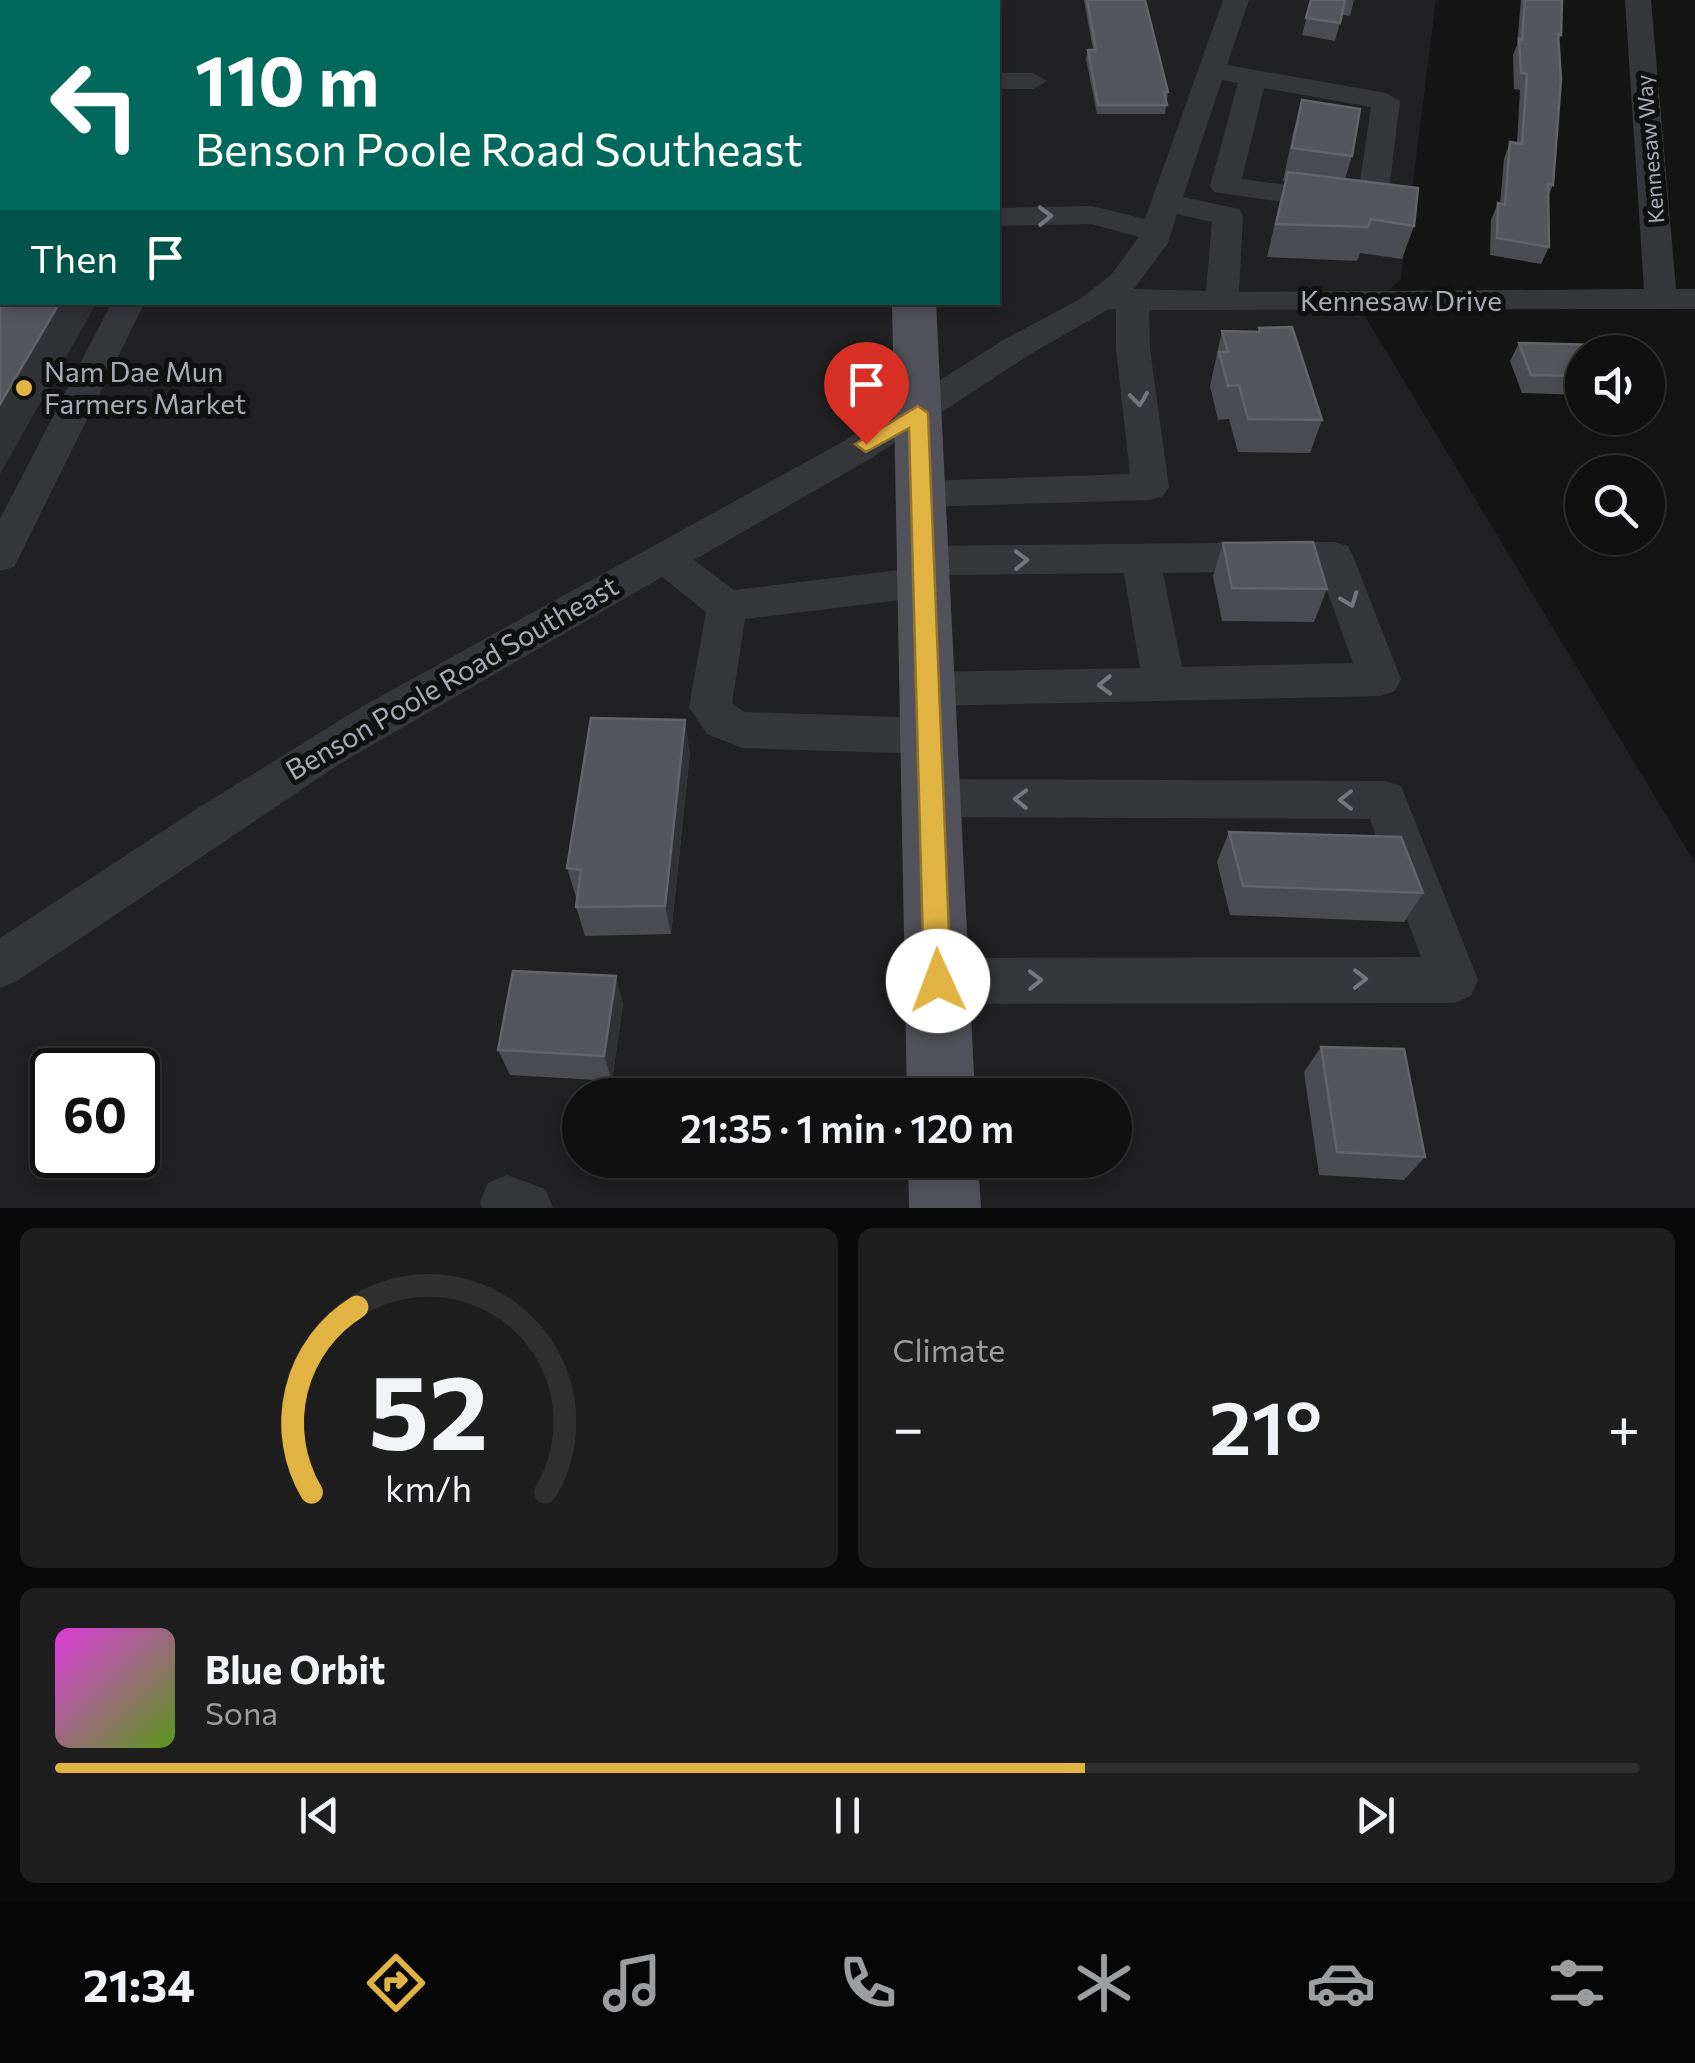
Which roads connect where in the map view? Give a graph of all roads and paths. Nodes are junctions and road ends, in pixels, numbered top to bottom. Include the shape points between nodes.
1 (1236, 0) edge
2 (1638, 0) edge
3 (1212, 70) junction
4 (1253, 77) junction
5 (1000, 80) edge
6 (1033, 81) dead end
7 (1000, 216) edge
8 (1162, 218) junction
9 (1662, 299) junction
10 (1695, 299) edge
11 (1120, 301) junction
12 (1222, 302) junction
13 (127, 305) edge
14 (914, 305) edge
15 (918, 413) junction
16 (920, 494) junction
17 (0, 557) edge
18 (663, 557) junction
19 (1140, 558) junction
20 (924, 572) junction
21 (727, 606) junction
22 (1164, 684) junction
23 (930, 712) junction
24 (931, 798) junction
25 (0, 964) edge
26 (938, 981) junction
27 (941, 1078) edge
28 (944, 1178) edge
29 (945, 1208) edge

1 - 3 street
2 - 9 street, Kennesaw Way
3 - 4 street
3 - 8 street
4 - 4 street via 1386,100 1372,206 1226,186
5 - 6 street
7 -> 8 street
8 - 11 street
8 - 12 street via 1228,216
9 - 10 street, Kennesaw Drive
9 - 12 street, Kennesaw Drive
11 - 12 street, Kennesaw Drive
11 - 15 street, Benson Poole Road Southeast via 1021,345
11 -> 16 street via 1133,349 1150,487
13 - 17 street
14 - 15 main road
15 - 16 main road
15 - 18 street, Benson Poole Road Southeast
16 - 20 main road
18 - 21 street
18 - 25 street, Benson Poole Road Southeast via 243,800
20 -> 19 street
19 - 22 street
19 -> 22 street via 1334,556 1380,680
20 - 21 street
20 - 23 main road
21 - 23 street via 710,707 722,722 742,730
22 -> 23 street
23 - 24 main road
24 - 26 main road
26 -> 24 street via 1454,980 1385,800
26 - 27 main road
28 - 29 main road

